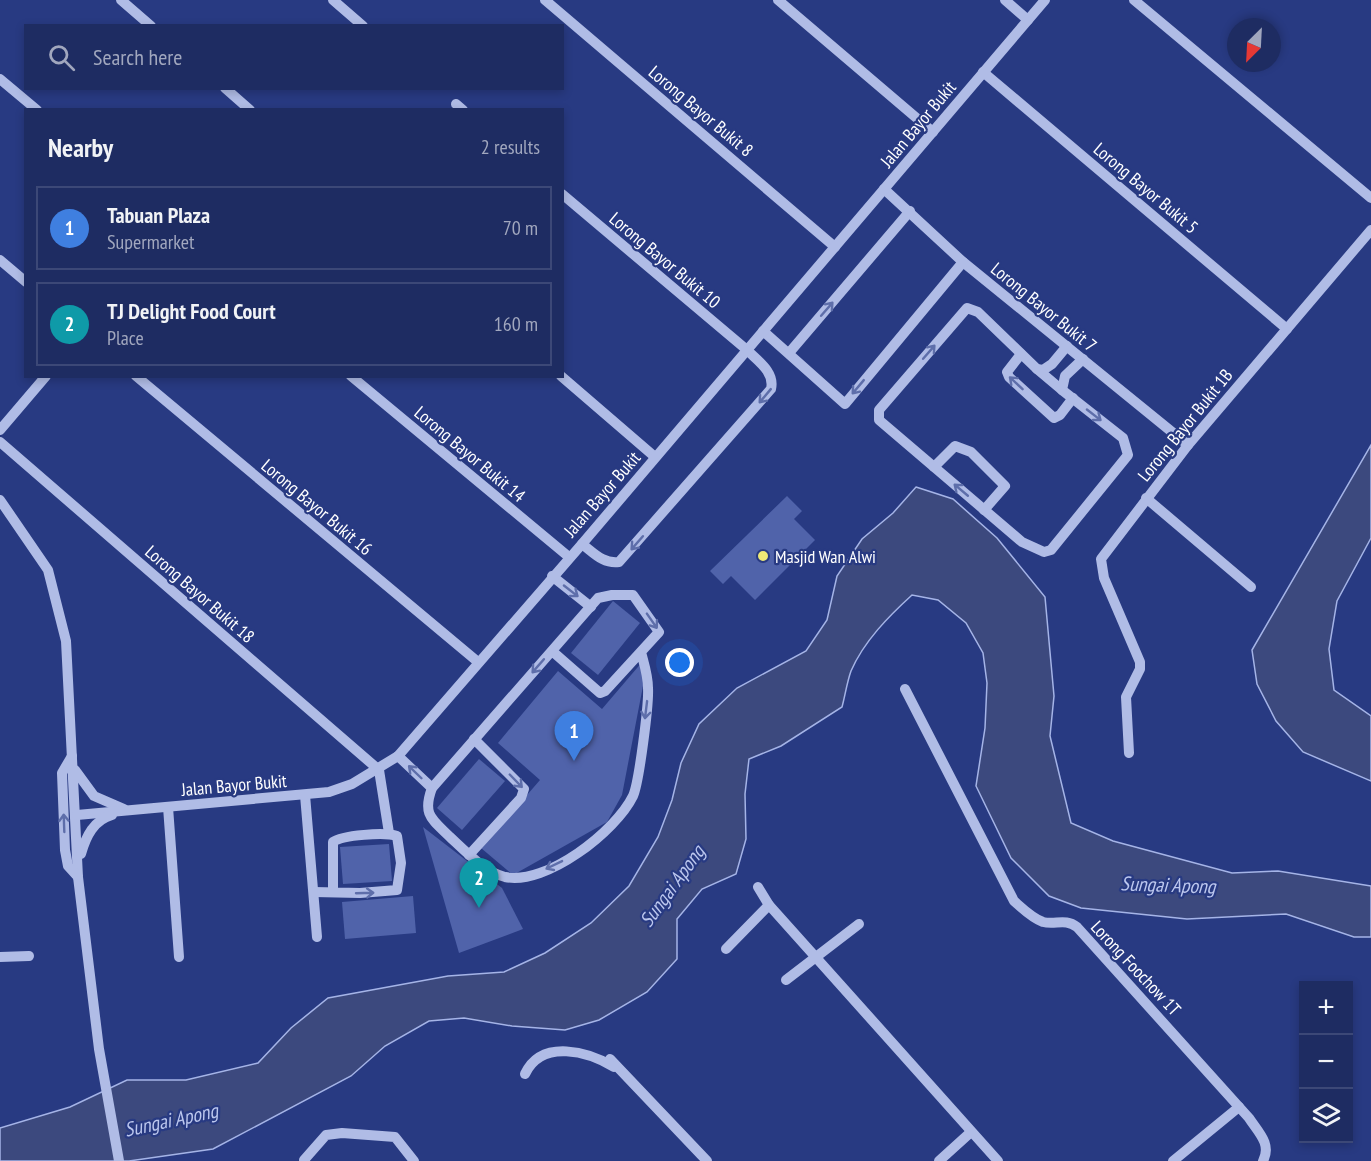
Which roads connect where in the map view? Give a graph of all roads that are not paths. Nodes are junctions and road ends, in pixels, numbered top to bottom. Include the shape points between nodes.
1 (121, 0) edge
2 (333, 0) edge
3 (545, 0) edge
4 (778, 0) edge
5 (1005, 0) edge
6 (1045, 0) edge
7 (1134, 0) edge
8 (1028, 20) junction
9 (149, 24) edge
10 (361, 24) edge
11 (983, 72) junction
12 (0, 79) edge
13 (227, 90) edge
14 (35, 108) edge
15 (248, 108) edge
16 (933, 132) junction
17 (884, 189) junction
18 (564, 196) edge
19 (1371, 198) edge
20 (910, 212) junction
21 (1371, 230) edge
22 (835, 247) junction
23 (0, 260) edge
24 (963, 262) junction
25 (24, 280) edge
26 (1287, 328) junction
27 (763, 331) junction
28 (1067, 346) junction
29 (747, 350) junction
30 (789, 353) junction
31 (1021, 354) junction
32 (1083, 360) junction
33 (1037, 369) junction
34 (44, 378) edge
35 (138, 378) edge
36 (353, 378) edge
37 (563, 378) edge
38 (1062, 390) junction
39 (1073, 398) junction
40 (0, 430) edge
41 (0, 442) edge
42 (1188, 445) junction
43 (655, 457) junction
44 (934, 467) junction
45 (1146, 498) junction
46 (0, 500) edge
47 (984, 510) junction
48 (582, 544) junction
49 (568, 557) junction
50 (552, 576) junction
51 (1251, 587) dead end
52 (591, 607) junction
53 (552, 651) junction
54 (641, 652) junction
55 (478, 662) junction
56 (905, 688) dead end
57 (474, 739) junction
58 (1129, 753) dead end
59 (398, 756) junction
60 (72, 762) junction
61 (379, 770) junction
62 (432, 788) junction
63 (305, 795) junction
64 (168, 807) junction
65 (127, 810) junction
66 (77, 815) junction
67 (389, 833) junction
68 (469, 855) junction
69 (78, 871) junction
70 (758, 887) dead end
71 (314, 892) junction
72 (333, 892) junction
73 (770, 905) junction
74 (858, 924) dead end
75 (317, 937) dead end
76 (726, 949) dead end
77 (29, 956) dead end
78 (0, 957) edge
79 (179, 957) dead end
80 (816, 957) junction
81 (786, 980) dead end
82 (610, 1059) dead end
83 (619, 1070) junction
84 (525, 1074) dead end
85 (1239, 1107) junction
86 (971, 1132) junction
87 (304, 1160) edge
88 (412, 1160) edge
89 (119, 1161) edge
90 (706, 1161) edge
91 (939, 1161) edge
92 (998, 1161) edge
93 (1173, 1161) edge
94 (1263, 1161) edge

1 - 9 street
2 - 10 street
3 - 22 street, Lorong Bayor Bukit 8
4 - 16 street
5 - 8 street
6 - 8 street, Jalan Bayor Bukit
7 - 19 street
8 - 11 street, Jalan Bayor Bukit
11 - 16 street, Jalan Bayor Bukit
11 - 26 street, Lorong Bayor Bukit 5
12 - 14 street
13 - 15 street
16 - 17 street, Jalan Bayor Bukit
17 - 20 street, Lorong Bayor Bukit 7
17 - 22 street, Jalan Bayor Bukit
18 - 29 street, Lorong Bayor Bukit 10
20 - 24 street, Lorong Bayor Bukit 7
30 -> 20 street
21 - 26 street, Lorong Bayor Bukit 1B
22 - 27 street, Jalan Bayor Bukit
23 - 25 street
24 - 28 street, Lorong Bayor Bukit 7
24 -> 30 street via 845,404
26 - 42 street, Lorong Bayor Bukit 1B
27 - 29 street, Jalan Bayor Bukit
27 - 30 street
28 - 32 street, Lorong Bayor Bukit 7
28 - 33 street via 1052,364
29 - 43 street, Jalan Bayor Bukit
29 -> 48 street, Lorong Bayor Bukit 10 via 771,374 771,389 619,562 602,560
31 - 33 street
39 -> 31 street via 1054,418 1008,377 1007,372
44 -> 31 street via 879,420 879,410 967,308 978,312
32 - 38 street via 1065,376
32 - 42 street, Lorong Bayor Bukit 7
33 - 38 street
34 - 40 street
35 - 55 street, Lorong Bayor Bukit 16
36 - 49 street, Lorong Bayor Bukit 14
37 - 43 street
38 - 39 street
39 -> 47 street via 1123,438 1128,456 1124,463 1051,550 1044,552 1022,542
41 - 61 street, Lorong Bayor Bukit 18
42 - 45 street, Lorong Bayor Bukit 1B
43 - 48 street, Jalan Bayor Bukit
47 -> 44 street
44 - 47 street via 955,446 971,452 1005,486
45 - 51 street
45 - 58 street, Lorong Bayor Bukit 1B via 1101,559 1104,578 1140,662 1126,697
46 - 60 street via 48,570 66,641
48 - 49 street, Jalan Bayor Bukit
49 - 50 street, Jalan Bayor Bukit
50 -> 52 street
50 - 55 street, Jalan Bayor Bukit
52 - 53 street
52 -> 54 street via 598,598 633,595 659,632
53 - 54 street via 600,693
53 -> 57 street
54 -> 68 street via 648,688 634,793 608,832 559,863 521,879 503,876
55 - 59 street, Jalan Bayor Bukit
56 - 85 street, Lorong Foochow 1T via 1014,901 1044,922 1066,921 1077,927
57 - 62 street
57 -> 68 street via 524,789 521,798
59 - 61 street, Jalan Bayor Bukit
62 -> 59 street
60 - 65 street via 94,796
60 - 66 street
69 -> 60 street via 68,866 65,850 62,773
61 - 63 street, Jalan Bayor Bukit via 352,784
61 - 67 street
62 - 68 street via 426,803 428,815
63 - 64 street, Jalan Bayor Bukit
63 - 71 street
64 - 65 street, Jalan Bayor Bukit
64 - 79 street
65 - 66 street, Jalan Bayor Bukit
65 - 69 street via 103,818 89,831
66 - 69 street
67 - 72 street via 338,838 333,842
72 -> 67 street via 397,890 399,842 397,836
69 - 89 street via 99,1049
70 - 73 street
71 - 72 street
71 - 75 street
73 - 76 street
73 - 80 street
74 - 80 street
77 - 78 street
80 - 81 street
80 - 86 street
82 - 83 street
83 - 84 street via 576,1050 539,1059 529,1065
83 - 90 street
85 - 93 street
85 - 94 street, Lorong Foochow 1T via 1266,1145
86 - 91 street
86 - 92 street
87 - 88 street via 327,1135 342,1133 395,1137

